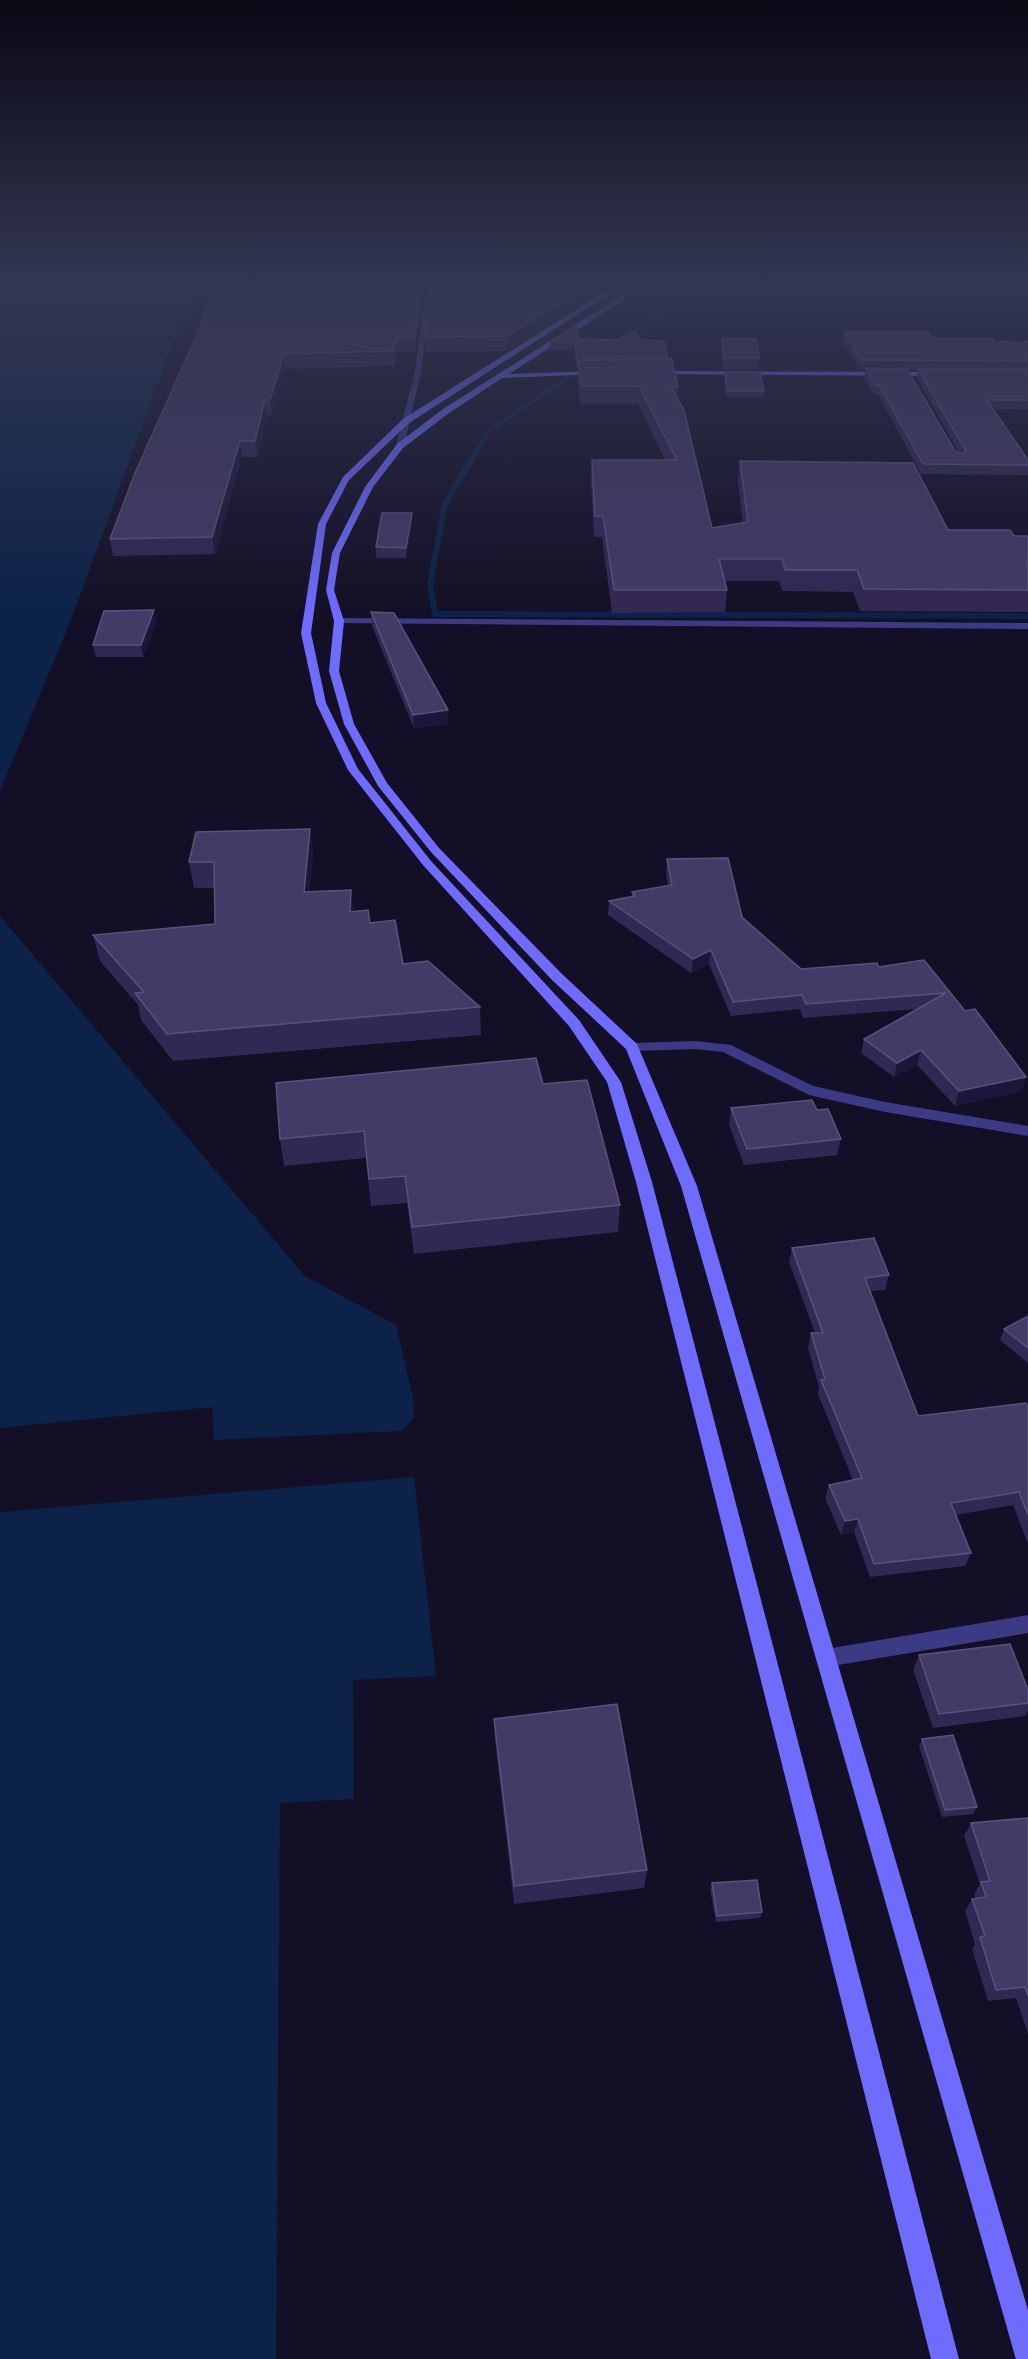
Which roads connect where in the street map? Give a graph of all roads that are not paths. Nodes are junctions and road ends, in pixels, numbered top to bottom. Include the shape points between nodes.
1 (412, 395) edge
2 (447, 395) edge
3 (471, 395) edge
4 (406, 421) junction
5 (400, 446) junction
6 (339, 621) junction
7 (1028, 626) edge
8 (632, 1047) junction
9 (1028, 1131) edge
10 (1028, 1624) edge
11 (826, 1658) junction
12 (1028, 2356) edge
13 (945, 2359) edge

1 - 4 street
2 - 4 street
3 - 5 street
4 - 5 street
4 - 13 street via 346,479 322,524 306,633 321,703 354,770 427,863 574,1023 614,1082 647,1193
5 - 6 street via 369,487 336,553 330,590
6 - 7 street
6 - 8 street via 334,671 349,724 382,784 443,858 557,977
8 - 9 street via 696,1044 726,1048 809,1090
8 - 11 street via 689,1186
10 - 11 street
11 - 12 street

